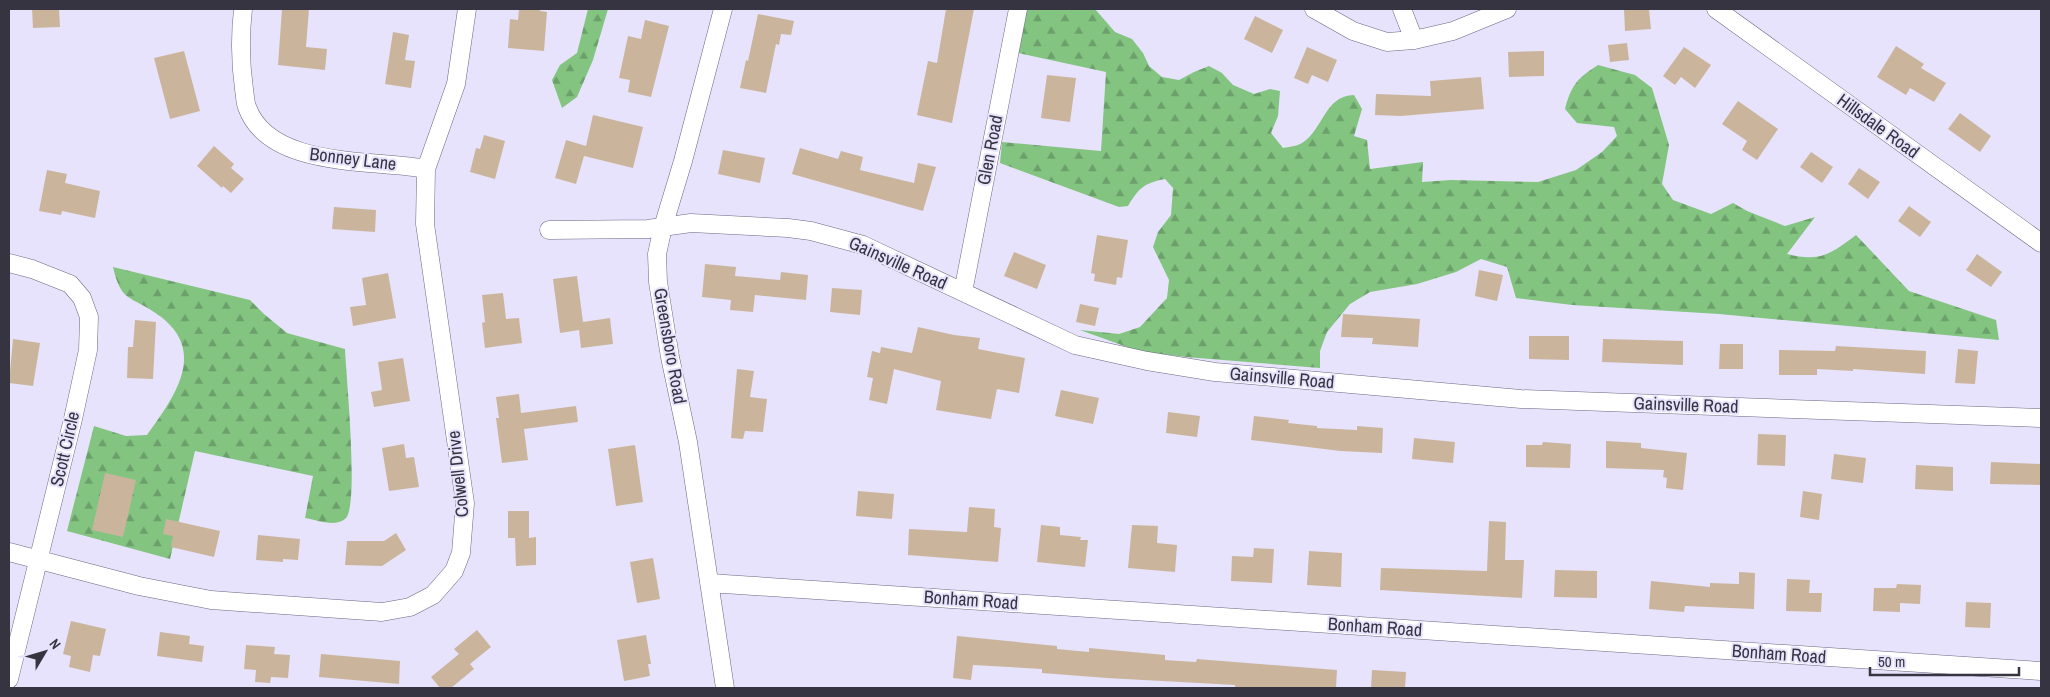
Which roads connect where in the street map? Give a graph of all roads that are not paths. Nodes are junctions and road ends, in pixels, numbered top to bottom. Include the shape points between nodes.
1 (242, 9) edge
2 (467, 9) edge
3 (723, 9) edge
4 (1018, 9) edge
5 (1314, 9) edge
6 (1402, 9) edge
7 (1507, 9) edge
8 (1716, 9) edge
9 (1414, 40) junction
10 (426, 169) junction
11 (662, 227) junction
12 (549, 230) dead end
13 (2041, 243) edge
14 (9, 263) edge
15 (963, 292) junction
16 (2041, 418) edge
17 (9, 552) edge
18 (38, 561) junction
19 (709, 583) junction
20 (2041, 671) edge
21 (9, 679) edge
22 (726, 688) edge

1 - 10 street, Bonney Lane via 240,60 247,107 256,123 272,139 299,152
2 - 10 street, Colwell Drive via 456,84
3 - 11 street, Greensboro Road
4 - 15 street, Glen Road
5 - 9 street via 1353,30 1387,42
6 - 9 street
7 - 9 street via 1453,31
8 - 13 street, Hillsdale Road
10 - 18 street, Colwell Drive via 425,224 465,503 461,553 454,571 433,595 410,606 382,612 211,600
11 - 12 street, Gainsville Road
11 - 15 street, Gainsville Road via 708,223 811,231 863,245
11 - 19 street, Greensboro Road via 657,254 658,282 671,365 688,442
14 - 18 street, Scott Circle via 70,284 82,298 89,317 86,359
15 - 16 street, Gainsville Road via 1075,345 1215,372 1521,399
17 - 18 street, Colwell Drive
18 - 21 street, Scott Circle
19 - 20 street, Bonham Road
19 - 22 street, Greensboro Road

